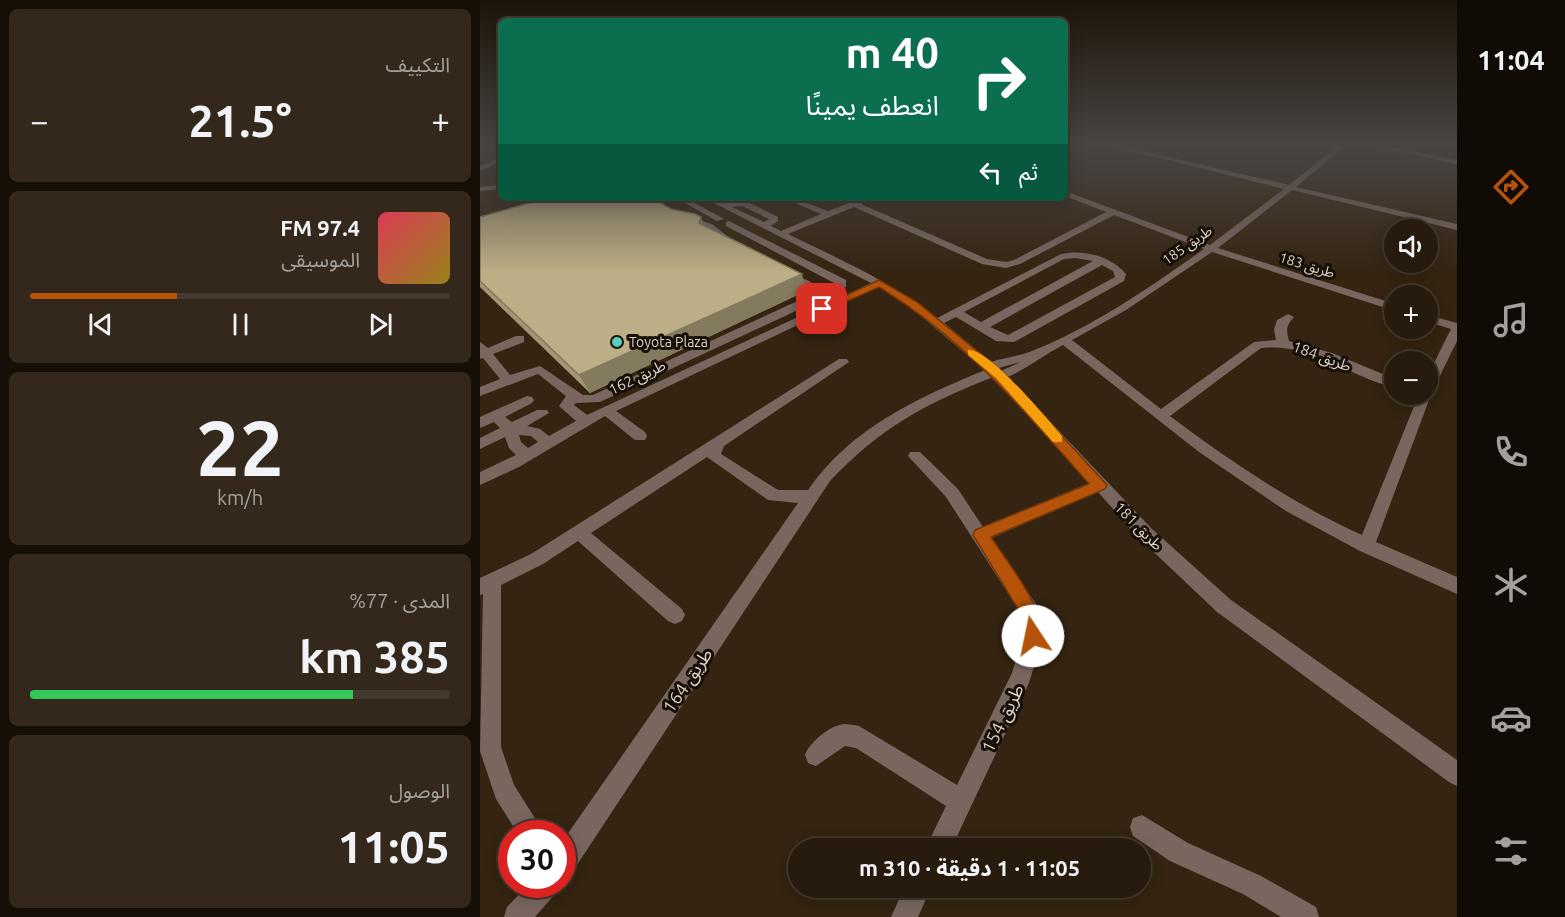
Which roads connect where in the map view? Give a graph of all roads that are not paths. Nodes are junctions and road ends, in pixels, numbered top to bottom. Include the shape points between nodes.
1 (1290, 189) edge
2 (1295, 189) edge
3 (1068, 194) edge
4 (651, 201) edge
5 (691, 201) edge
6 (744, 201) edge
7 (794, 201) edge
8 (862, 201) edge
9 (1358, 203) junction
10 (854, 204) junction
11 (663, 208) edge
12 (1404, 208) dead end
13 (726, 211) edge
14 (1113, 212) junction
15 (672, 213) edge
16 (827, 214) junction
17 (710, 227) junction
18 (1457, 227) edge
19 (773, 230) junction
20 (1210, 249) junction
21 (742, 250) edge
22 (786, 251) junction
23 (771, 258) edge
24 (1100, 262) junction
25 (777, 268) edge
26 (879, 283) junction
27 (824, 294) junction
28 (1384, 304) edge
29 (789, 310) junction
30 (956, 312) junction
31 (1288, 317) dead end
32 (802, 318) junction
33 (1438, 321) edge
34 (936, 323) junction
35 (981, 327) junction
36 (1457, 327) edge
37 (520, 339) dead end
38 (1064, 340) junction
39 (1283, 343) junction
40 (482, 351) edge
41 (843, 362) dead end
42 (1438, 367) edge
43 (995, 371) junction
44 (508, 380) junction
45 (1384, 380) edge
46 (480, 392) edge
47 (574, 396) junction
48 (527, 400) dead end
49 (1421, 405) edge
50 (606, 410) junction
51 (542, 413) dead end
52 (1162, 415) junction
53 (495, 416) junction
54 (585, 421) junction
55 (480, 423) edge
56 (511, 429) junction
57 (640, 436) dead end
58 (548, 443) junction
59 (718, 443) junction
60 (480, 444) edge
61 (527, 456) junction
62 (915, 456) dead end
63 (480, 479) edge
64 (1100, 485) junction
65 (810, 496) junction
66 (579, 532) junction
67 (981, 535) junction
68 (1366, 546) junction
69 (486, 585) edge
70 (1457, 586) edge
71 (675, 615) dead end
72 (816, 755) dead end
73 (1457, 774) edge
74 (962, 801) junction
75 (524, 820) edge
76 (1142, 827) dead end
77 (944, 838) edge
78 (576, 843) edge
79 (535, 898) edge
80 (913, 898) edge
81 (1291, 913) edge
82 (518, 917) edge
83 (904, 917) edge

1 - 20 street, طريق 185
2 - 9 street
3 - 14 street, طريق 183
4 - 11 street
5 - 13 street
6 - 13 street
7 - 16 street
8 - 10 street
9 - 12 street via 1366,200
9 - 18 street
10 - 14 street via 985,262 1006,265
10 - 16 street
13 - 17 street
13 - 19 street, طريق 181
13 - 19 street via 743,203 775,219
13 - 22 street via 734,228
14 - 20 street, طريق 183
15 - 17 street
16 - 19 street
17 - 21 street
19 - 26 street, طريق 181
20 - 28 street, طريق 183
20 - 38 street, طريق 185
22 - 23 street
22 - 27 street via 843,281 840,287
24 - 30 street via 1081,255 1065,256
24 - 35 street
24 - 35 street via 1118,270 1120,279 1013,338 1000,338
25 - 27 street
26 - 32 street, طريق 162
26 - 34 street, طريق 181
27 - 29 street
29 - 32 street
29 - 47 street via 595,399 585,401
30 - 34 street
30 - 35 street
31 - 39 street via 1280,330
32 - 50 street, طريق 162
33 - 36 street
34 - 43 street, طريق 181
36 - 42 street
37 - 40 street
38 - 43 street, طريق 185 via 1023,366
38 - 52 street
39 - 45 street, طريق 184
39 - 52 street, طريق 184 via 1258,345
40 - 44 street
41 - 59 street
43 - 64 street, طريق 181
43 - 65 street, طريق 164 via 898,413 856,445
44 - 46 street
44 - 47 street via 540,370
47 - 54 street via 566,406
48 - 53 street
49 - 68 street
50 - 54 street, طريق 162
50 - 57 street
51 - 56 street
52 - 68 street via 1220,460 1293,508
53 - 55 street
53 - 56 street
54 - 58 street, طريق 162
56 - 58 street via 535,432
56 - 60 street
56 - 61 street via 514,444
58 - 61 street, طريق 162
59 - 65 street via 714,457 767,493 789,498
59 - 66 street
61 - 63 street, طريق 162
62 - 67 street, طريق 154 via 944,482
64 - 67 street
64 - 73 street, طريق 181 via 1224,606
65 - 78 street, طريق 164
66 - 69 street
66 - 71 street
67 - 74 street, طريق 154 via 1026,604 1033,636 1022,676
68 - 70 street
69 - 75 street via 490,747 504,791
72 - 74 street via 842,735 859,737
74 - 77 street, طريق 154
76 - 81 street via 1179,852 1252,885
79 - 82 street
80 - 83 street

